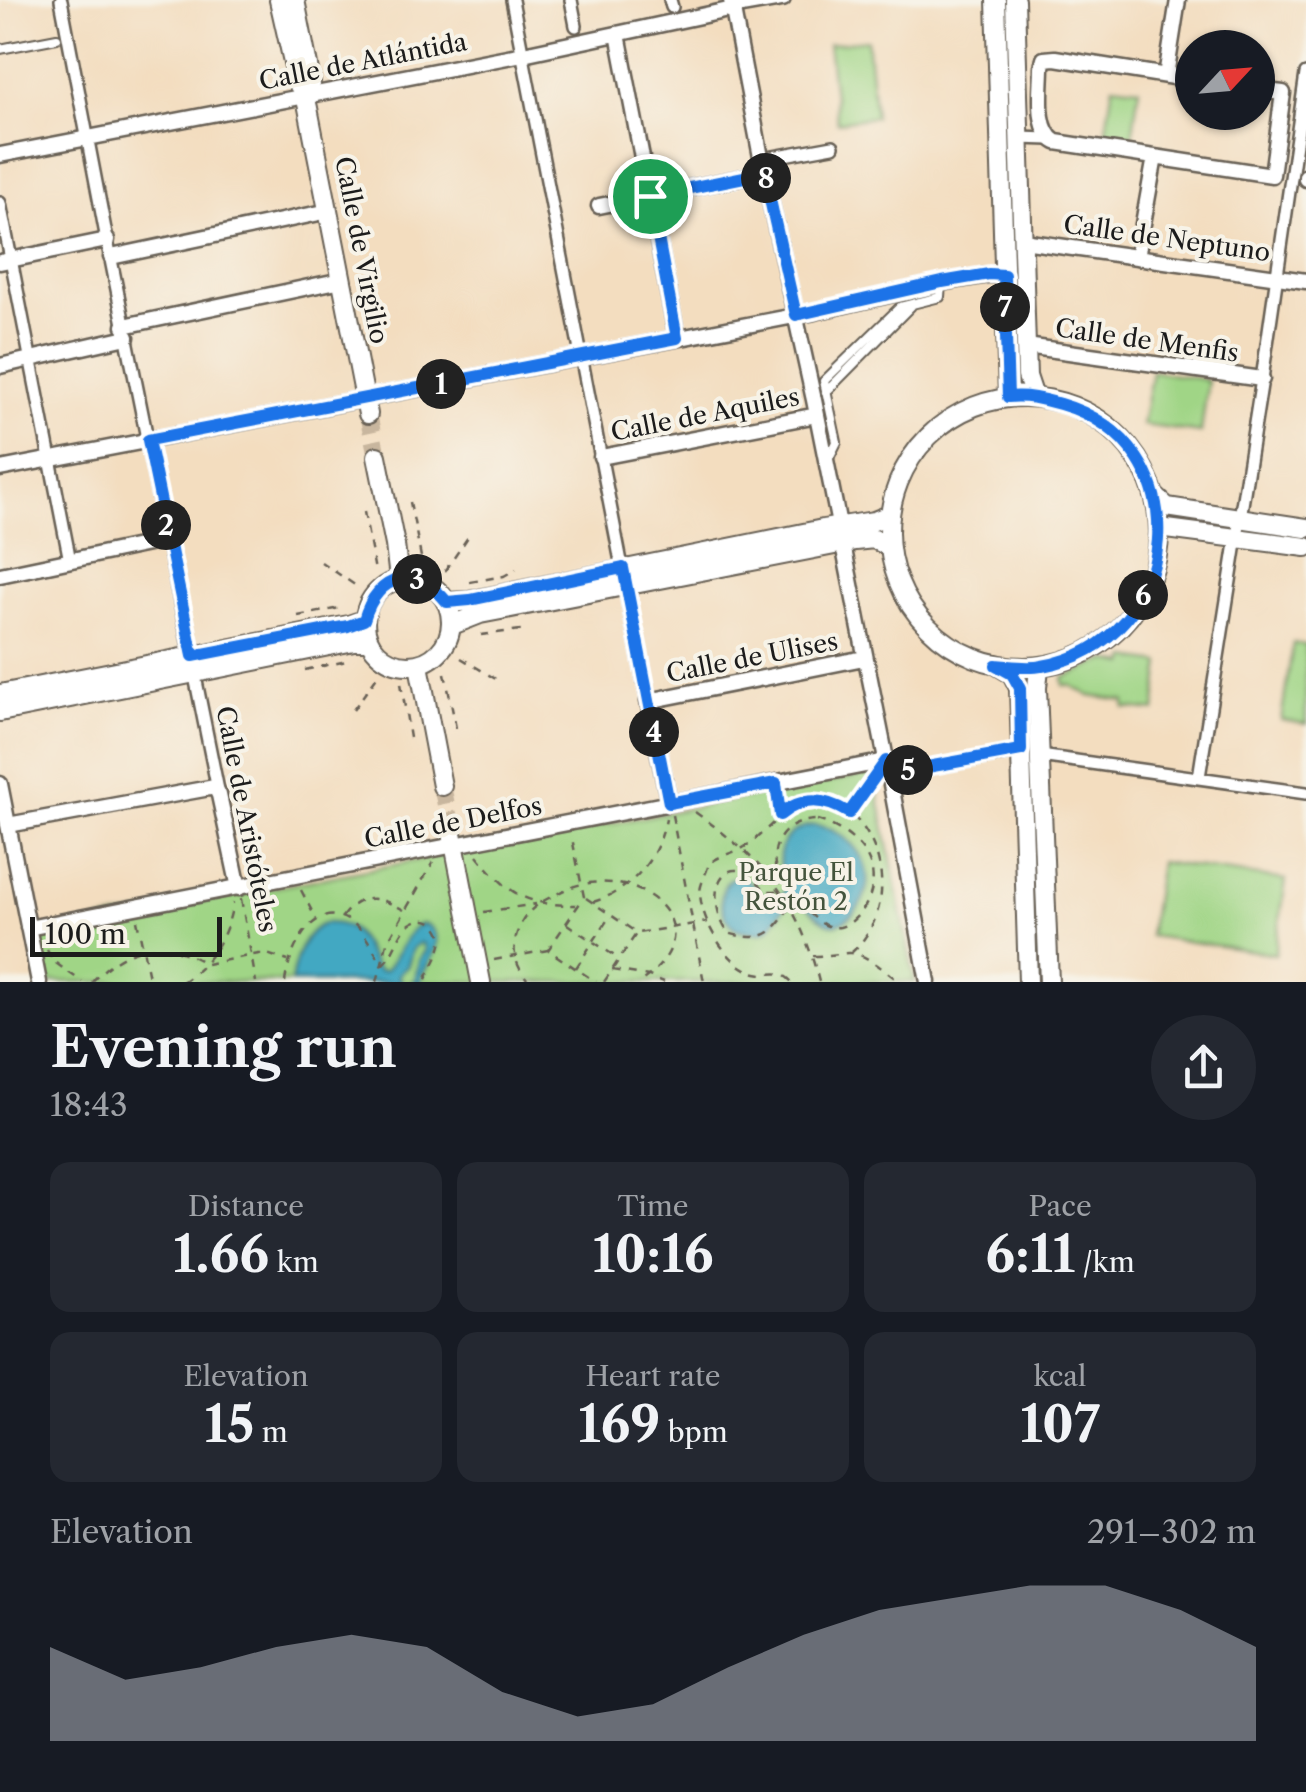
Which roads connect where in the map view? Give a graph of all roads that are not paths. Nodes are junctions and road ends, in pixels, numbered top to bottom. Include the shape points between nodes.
1 (61, 0) edge
2 (279, 0) edge
3 (295, 0) edge
4 (512, 0) edge
5 (571, 0) edge
6 (784, 0) edge
7 (996, 0) edge
8 (1015, 0) edge
9 (1178, 0) edge
10 (732, 4) edge
11 (576, 26) dead end
12 (618, 34) junction
13 (57, 38) dead end
14 (0, 50) edge
15 (522, 54) junction
16 (1017, 57) junction
17 (1044, 59) junction
18 (1306, 74) edge
19 (1166, 76) junction
20 (1175, 77) edge
21 (1275, 92) edge
22 (1283, 93) junction
23 (305, 95) junction
24 (1304, 97) edge
25 (89, 138) junction
26 (1020, 138) junction
27 (1050, 139) junction
28 (833, 146) dead end
29 (0, 156) edge
30 (1154, 157) junction
31 (763, 166) junction
32 (1272, 176) junction
33 (1302, 178) edge
34 (650, 196) junction
35 (0, 204) edge
36 (599, 206) dead end
37 (329, 211) junction
38 (107, 240) junction
39 (1022, 241) junction
40 (1137, 257) junction
41 (111, 258) junction
42 (6, 261) edge
43 (1004, 275) junction
44 (1276, 276) junction
45 (342, 280) junction
46 (1306, 281) edge
47 (942, 282) junction
48 (796, 315) junction
49 (126, 332) junction
50 (677, 338) junction
51 (1026, 346) junction
52 (582, 356) junction
53 (31, 359) junction
54 (0, 366) edge
55 (1262, 379) junction
56 (1008, 397) junction
57 (1034, 397) junction
58 (367, 406) junction
59 (817, 415) junction
60 (148, 440) junction
61 (377, 456) tunnel mouth
62 (601, 456) junction
63 (50, 459) junction
64 (826, 464) junction
65 (0, 469) edge
66 (1155, 496) junction
67 (889, 515) junction
68 (1159, 528) junction
69 (1237, 528) junction
70 (1306, 528) edge
71 (840, 535) junction
72 (168, 537) junction
73 (1306, 546) edge
74 (889, 547) junction
75 (70, 560) junction
76 (0, 575) edge
77 (624, 577) junction
78 (399, 579) junction
79 (447, 602) junction
80 (364, 620) junction
81 (452, 625) junction
82 (369, 641) junction
83 (864, 658) junction
84 (194, 664) junction
85 (418, 665) junction
86 (996, 665) junction
87 (1039, 667) junction
88 (0, 694) edge
89 (648, 700) junction
90 (0, 712) edge
91 (1030, 753) junction
92 (887, 767) junction
93 (1199, 778) junction
94 (0, 784) edge
95 (442, 786) tunnel mouth
96 (220, 794) junction
97 (1306, 794) edge
98 (676, 802) junction
99 (8, 824) junction
100 (457, 839) junction
101 (239, 888) junction
102 (28, 928) junction
103 (479, 973) edge
104 (39, 982) edge
105 (928, 982) edge
106 (1028, 982) edge
107 (1048, 982) edge

1 - 25 street, Calle de Aristóteles
2 - 23 street, Calle de Virgilio
3 - 23 street, Calle de Virgilio via 311,81
4 - 15 street
5 - 11 street
6 - 10 street
7 - 43 street
8 - 16 street
9 - 19 street
10 - 12 street, Calle de Atlántida
10 - 31 street
12 - 15 street, Calle de Atlántida
12 - 34 street
13 - 14 lane
15 - 23 street, Calle de Atlántida
15 - 52 street
16 - 17 street
16 - 26 street
17 - 19 street
17 - 27 street via 1043,122
18 - 24 street
19 - 20 street
21 - 22 street
22 - 24 street
22 - 32 street
23 - 25 street, Calle de Atlántida
23 - 37 street, Calle de Virgilio
24 - 33 street
25 - 29 street, Calle de Atlántida
25 - 38 street, Calle de Aristóteles
26 - 27 street
26 - 39 street
27 - 30 street
28 - 31 street
30 - 32 street
30 - 40 street
31 - 34 street
31 - 48 street
32 - 33 street
33 - 44 street
34 - 36 street
34 - 50 street
35 - 42 street
37 - 41 street
37 - 45 street, Calle de Virgilio
38 - 41 street, Calle de Aristóteles
38 - 42 street
39 - 40 street, Calle de Neptuno
39 - 51 street
40 - 44 street, Calle de Neptuno
41 - 49 street, Calle de Aristóteles
42 - 53 street
43 - 47 street
43 - 56 street
44 - 46 street, Calle de Neptuno
44 - 55 street
45 - 49 street
45 - 58 street, Calle de Virgilio
47 - 48 street
47 - 64 lane via 940,297 913,304 826,392 837,442
48 - 50 street
48 - 59 street
49 - 53 street
49 - 60 street, Calle de Aristóteles
50 - 52 street
51 - 55 street, Calle de Menfis
51 - 57 street
52 - 58 street
52 - 62 street
53 - 54 street
53 - 63 street
55 - 69 street
56 - 57 street
56 - 67 street via 944,422 918,447
57 - 66 street via 1086,412 1116,433 1140,462
58 - 60 street
59 - 62 street, Calle de Aquiles
59 - 64 street
60 - 63 street
60 - 72 street, Calle de Aristóteles
61 - 78 street
62 - 77 street
63 - 65 street
63 - 75 street
64 - 71 street
66 - 68 street
66 - 69 street via 1167,507
67 - 71 street
67 - 74 street
68 - 69 street
68 - 87 street via 1155,568 1121,626 1078,657
69 - 70 street
69 - 73 street
69 - 93 street
71 - 74 street
71 - 77 street
71 - 83 street
72 - 75 street
72 - 84 street, Calle de Aristóteles
74 - 86 street via 900,588 924,624 957,650
75 - 76 street
77 - 79 street
77 - 81 street
77 - 89 street
78 - 79 street via 435,587
78 - 80 street via 369,601
79 - 81 street
80 - 82 street
80 - 84 street
81 - 85 street via 442,650
82 - 84 street
82 - 85 street via 395,664
83 - 89 street, Calle de Ulises
83 - 92 street
84 - 88 street
84 - 90 street
84 - 96 street, Calle de Aristóteles
85 - 95 street
86 - 87 street
86 - 91 street via 1020,688
87 - 91 street
89 - 98 street
91 - 92 street
91 - 93 street
91 - 106 street
91 - 107 street
92 - 98 street, Calle de Delfos
92 - 105 street
93 - 97 street
94 - 99 street
96 - 99 street via 210,786
96 - 101 street, Calle de Aristóteles
98 - 100 street, Calle de Delfos
99 - 102 street
100 - 101 street, Calle de Delfos
100 - 103 street
101 - 102 street, Calle de Delfos
102 - 104 street

